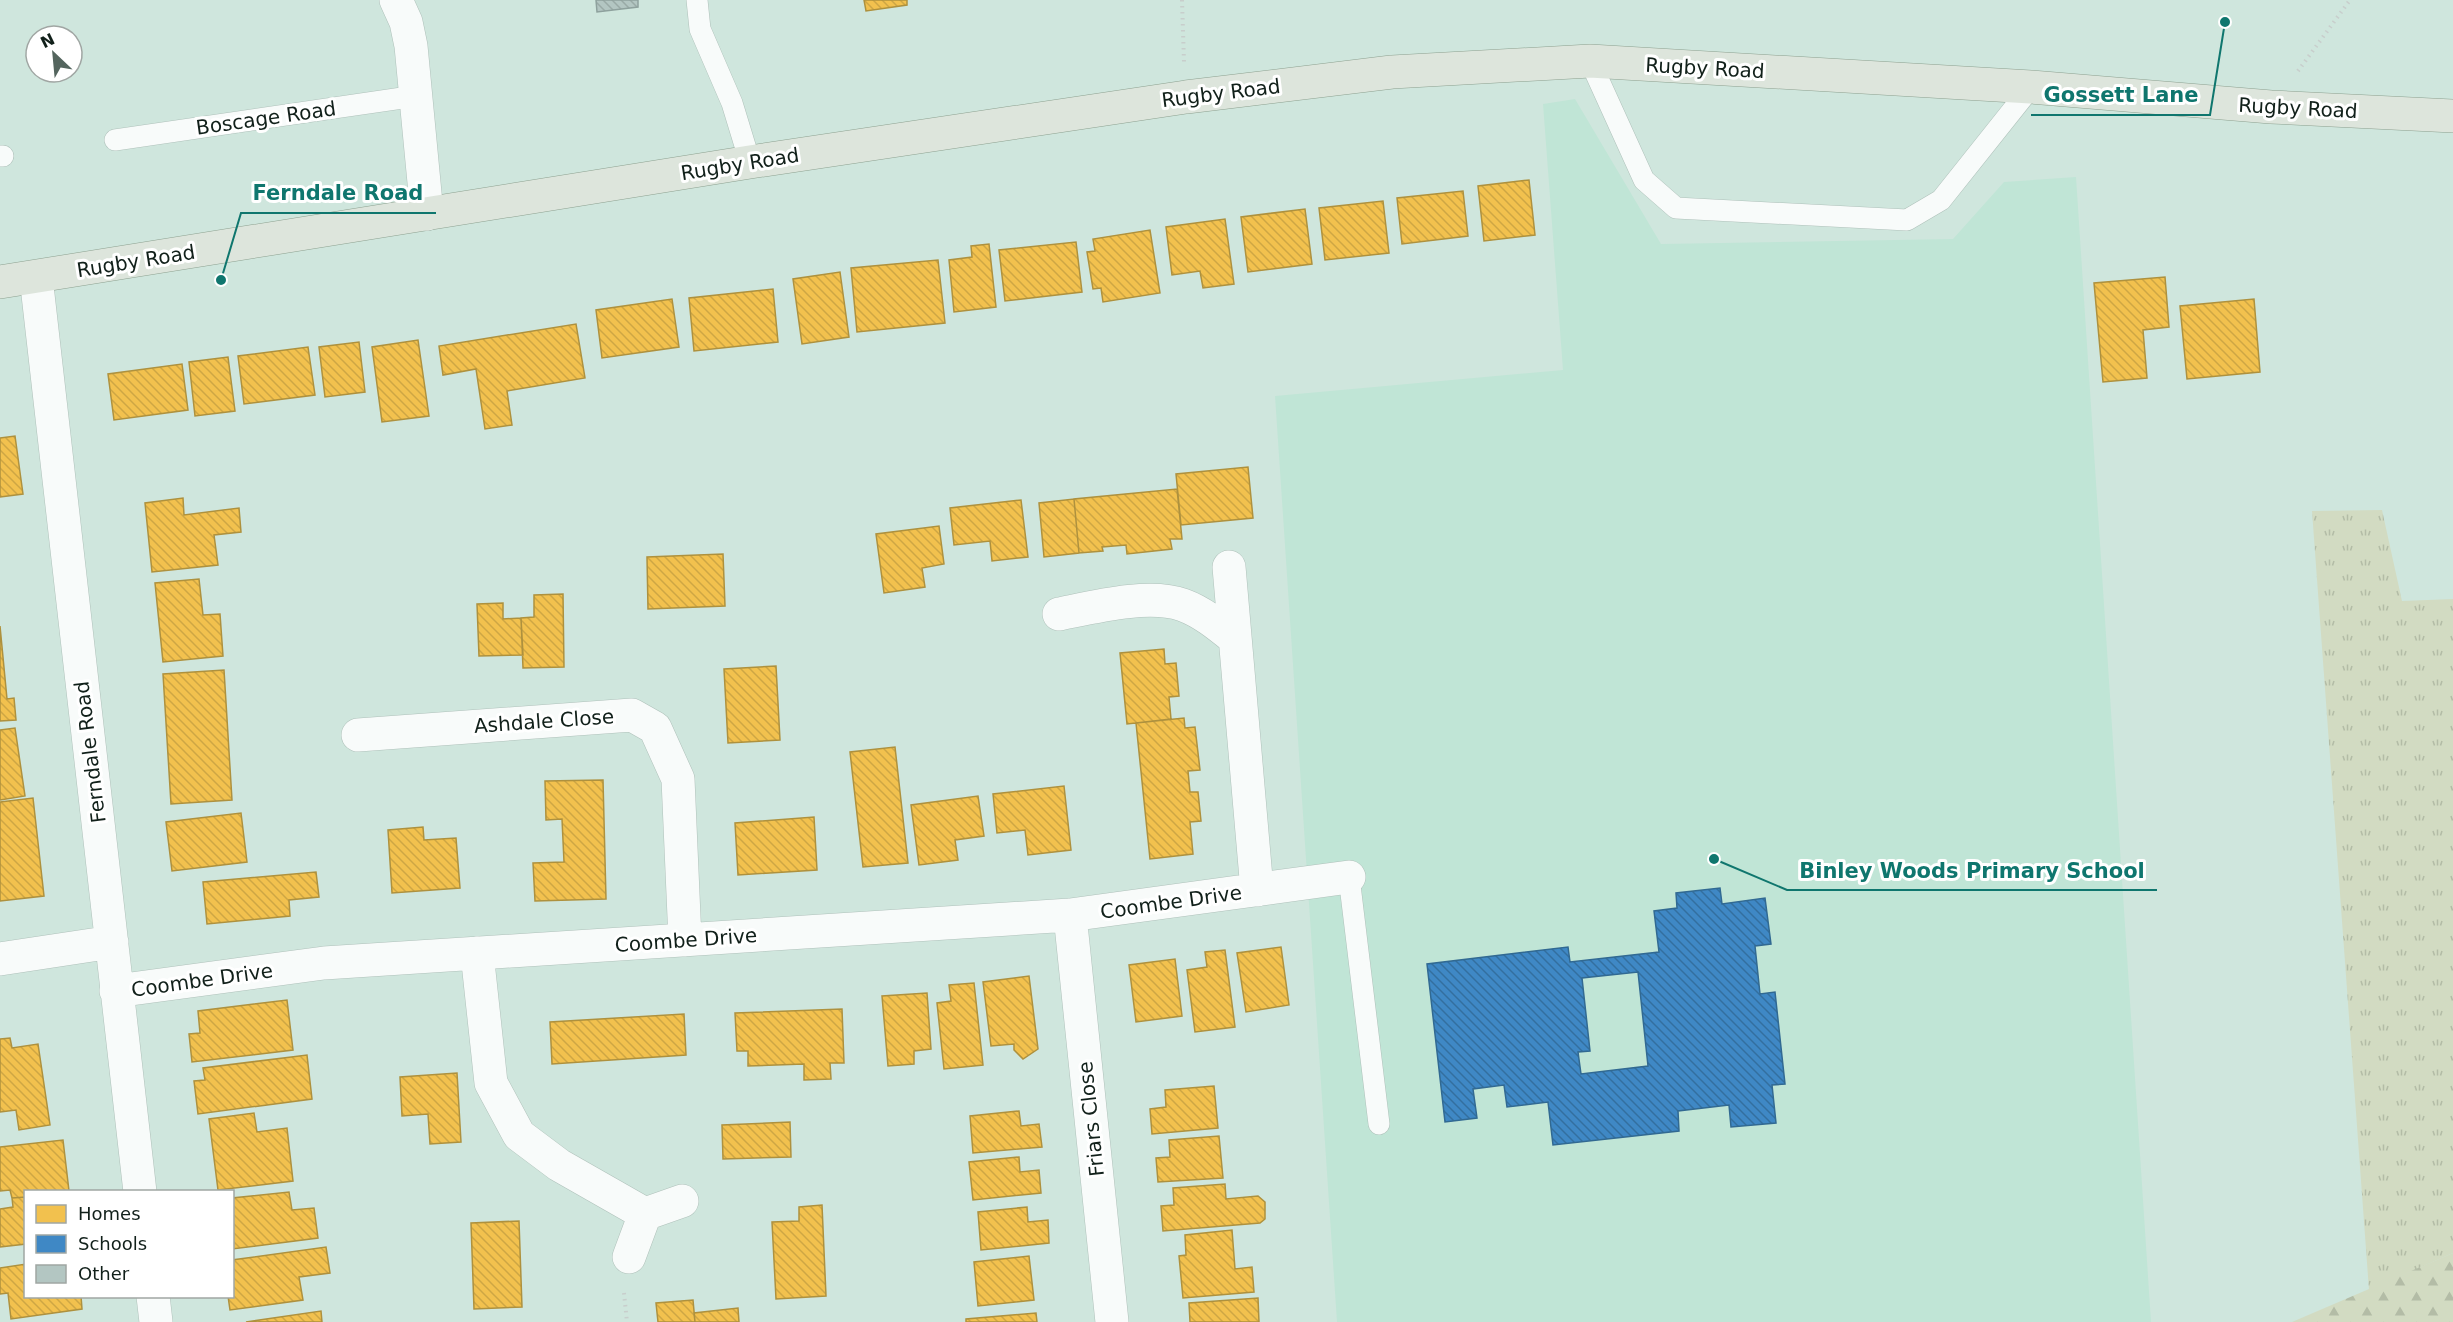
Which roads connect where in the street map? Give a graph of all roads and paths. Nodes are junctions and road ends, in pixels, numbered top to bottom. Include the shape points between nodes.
1 (396, 0) edge
2 (697, 0) edge
3 (1182, 0) edge
4 (2350, 0) edge
5 (1590, 61) junction
6 (2031, 87) junction
7 (416, 96) junction
8 (1186, 97) junction
9 (2271, 107) junction
10 (2453, 116) edge
11 (115, 140) dead end
12 (750, 162) junction
13 (427, 214) junction
14 (36, 277) junction
15 (0, 282) edge
16 (1229, 567) dead end
17 (1059, 614) dead end
18 (1234, 638) junction
19 (357, 735) dead end
20 (1349, 877) joint
21 (1257, 890) junction
22 (1070, 915) junction
23 (685, 940) junction
24 (112, 942) junction
25 (477, 953) junction
26 (0, 959) edge
27 (116, 992) junction
28 (1379, 1124) dead end
29 (140, 1190) edge
30 (682, 1201) dead end
31 (645, 1214) junction
32 (629, 1257) dead end
33 (153, 1298) edge
34 (156, 1322) edge
35 (1112, 1322) edge

1 - 7 street via 406,22
2 - 12 lane via 700,29 732,103
3 - 8 path
4 - 9 path
5 - 6 main road, Rugby Road
5 - 6 lane via 1644,180 1676,208 1906,220 1941,200
5 - 8 main road, Rugby Road via 1392,72
6 - 9 main road, Rugby Road
7 - 11 lane, Boscage Road
7 - 13 street
8 - 12 main road, Rugby Road
9 - 10 main road, Rugby Road
12 - 13 main road, Rugby Road
13 - 14 main road, Rugby Road
14 - 15 main road, Rugby Road
14 - 24 street, Ferndale Road
16 - 18 street, Coombe Drive
17 - 18 street via 1134,600 1182,604
18 - 21 street, Coombe Drive
19 - 23 street, Ashdale Close via 632,715 655,728 678,780
20 - 21 street, Coombe Drive
20 - 28 lane
21 - 22 street, Coombe Drive
22 - 23 street, Coombe Drive
22 - 35 street, Friars Close
23 - 25 street, Coombe Drive
24 - 26 street
24 - 27 street, Ferndale Road
25 - 27 street, Coombe Drive via 324,963
25 - 31 street via 491,1083 519,1135 559,1165
27 - 29 street, Ferndale Road
30 - 31 street
31 - 32 street
33 - 34 street

